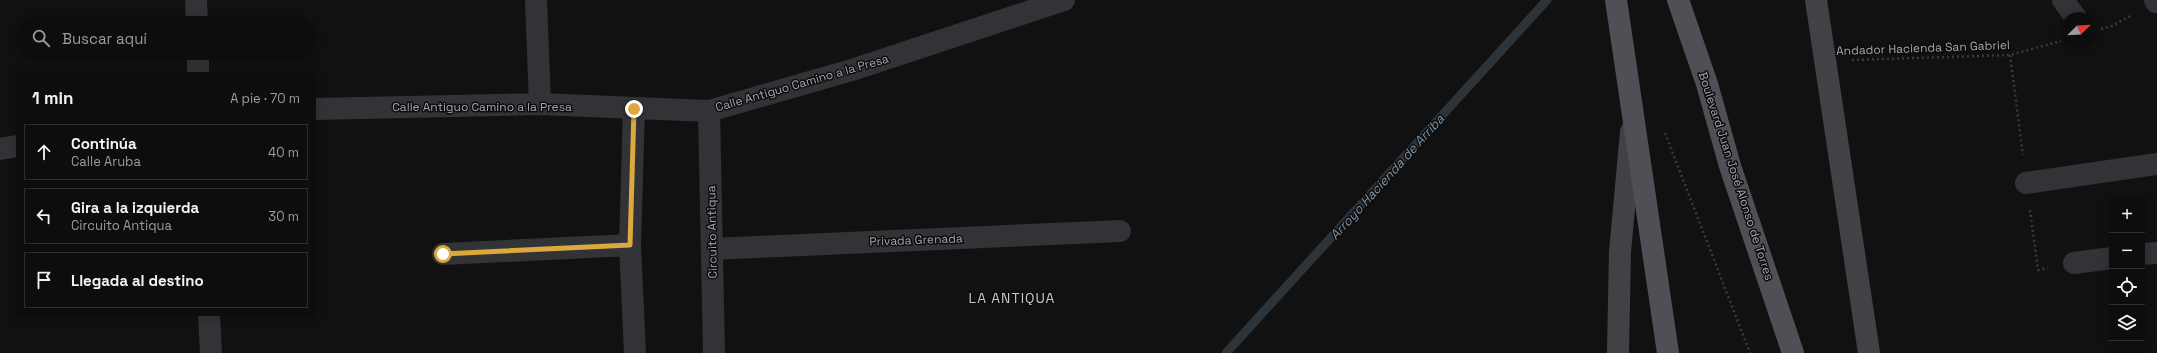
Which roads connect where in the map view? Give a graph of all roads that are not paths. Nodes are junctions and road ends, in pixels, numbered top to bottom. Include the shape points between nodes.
1 (196, 0) edge
2 (536, 0) edge
3 (1064, 0) edge
4 (1616, 0) edge
5 (1678, 0) edge
6 (1816, 0) edge
7 (2063, 0) edge
8 (2072, 12) edge
9 (197, 16) edge
10 (198, 60) edge
11 (198, 72) edge
12 (540, 104) junction
13 (316, 109) edge
14 (634, 109) junction
15 (709, 111) junction
16 (1633, 115) junction
17 (16, 146) edge
18 (0, 149) edge
19 (2157, 164) edge
20 (2026, 183) dead end
21 (1120, 231) dead end
22 (630, 245) junction
23 (712, 249) junction
24 (2157, 252) edge
25 (443, 254) dead end
26 (2145, 254) edge
27 (2109, 258) edge
28 (2074, 263) dead end
29 (210, 316) edge
30 (211, 353) edge
31 (635, 353) edge
32 (714, 353) edge
33 (1618, 353) edge
34 (1668, 353) edge
35 (1793, 353) edge
36 (1869, 353) edge

1 - 9 street
2 - 12 street
3 - 15 street, Calle Antiguo Camino a la Presa via 856,68
4 - 16 main road
5 - 35 main road, Boulevard Juan José Alonso de Torres
6 - 36 street
7 - 8 street
10 - 11 street
12 - 13 street, Calle Antiguo Camino a la Presa
12 - 14 street, Calle Antiguo Camino a la Presa
14 - 15 street, Calle Antiguo Camino a la Presa
14 - 22 street
15 - 23 street, Circuito Antiqua
16 - 33 street via 1620,252
16 - 34 main road
17 - 18 street
19 - 20 street
21 - 23 street, Privada Grenada
22 - 25 street
22 - 31 street
23 - 32 street, Circuito Antiqua
24 - 26 street
27 - 28 street
29 - 30 street

